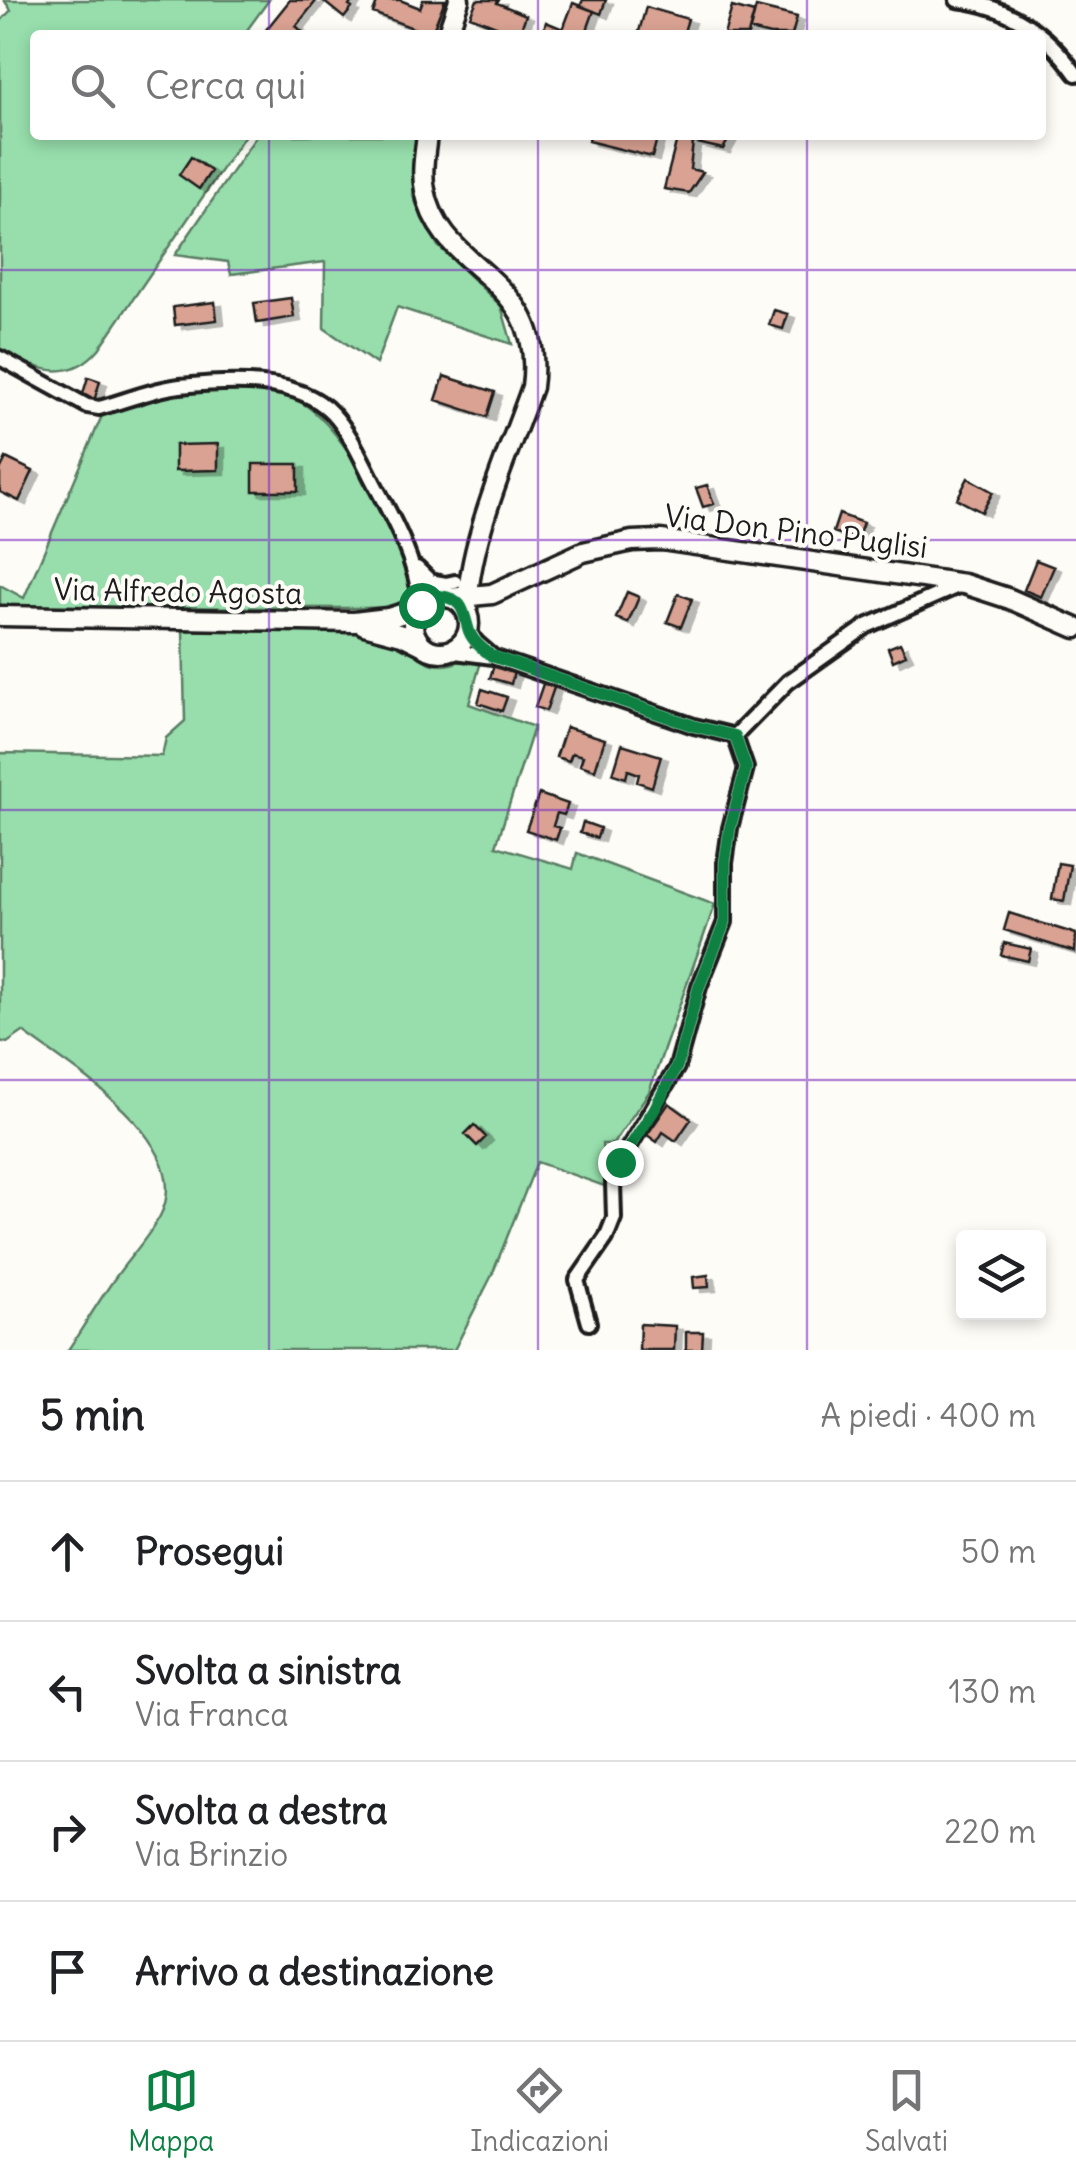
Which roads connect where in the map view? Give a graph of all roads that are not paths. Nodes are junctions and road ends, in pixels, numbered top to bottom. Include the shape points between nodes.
1 (459, 0) edge
2 (957, 0) edge
3 (448, 30) edge
4 (1035, 30) edge
5 (1046, 39) edge
6 (1076, 74) edge
7 (427, 140) edge
8 (0, 358) edge
9 (414, 564) junction
10 (964, 584) junction
11 (510, 588) junction
12 (447, 602) junction
13 (0, 616) edge
14 (354, 622) junction
15 (1076, 628) edge
16 (424, 646) junction
17 (448, 650) junction
18 (492, 656) junction
19 (735, 736) junction
20 (590, 1323) dead end

1 - 3 street
2 - 4 street via 1002,10
5 - 6 street
7 - 12 street via 424,191 433,213 444,233 518,306 532,348 532,387 478,543
8 - 9 street via 100,408 178,386 272,384 312,396 351,439
9 - 12 street
9 - 12 street
10 - 11 street, Via Don Pino Puglisi via 661,540 583,552
10 - 15 street, Via Don Pino Puglisi
10 - 19 street via 867,626 788,682
11 - 12 street, Via Alfredo Agosta
11 - 12 street via 484,608
12 - 14 street, Via Alfredo Agosta
12 - 16 street via 413,625
12 - 17 street via 461,643
12 - 18 street
13 - 14 street, Via Alfredo Agosta
14 - 16 street, Via Alfredo Agosta
16 - 17 street, Via Alfredo Agosta
17 - 18 street
18 - 19 street
19 - 20 street via 746,768 725,862 725,922 677,1066 620,1162 606,1238 576,1280

